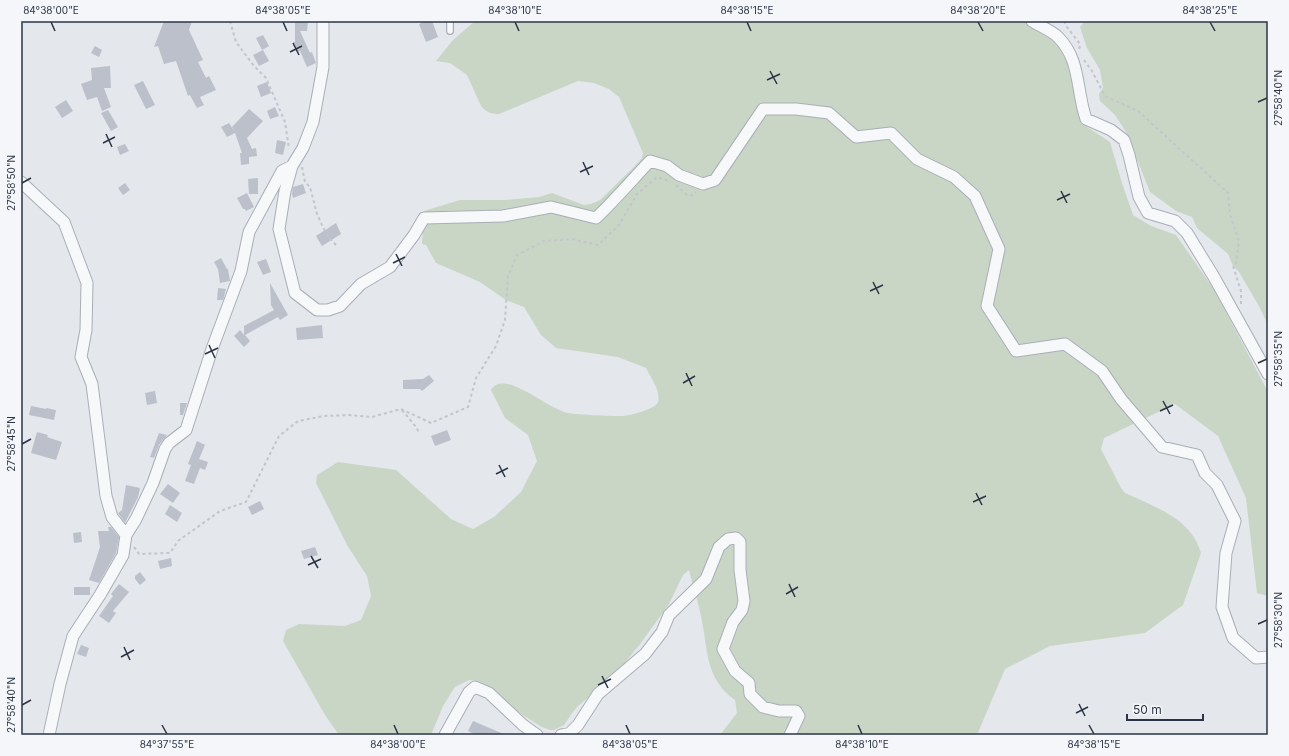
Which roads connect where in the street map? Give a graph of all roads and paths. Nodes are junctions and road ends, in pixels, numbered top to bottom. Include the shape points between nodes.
1 (230, 21) edge
2 (323, 21) edge
3 (450, 21) edge
4 (1032, 21) edge
5 (1064, 21) edge
6 (450, 32) dead end
7 (1079, 53) dead end
8 (1084, 59) dead end
9 (297, 166) junction
10 (21, 182) edge
11 (703, 184) junction
12 (336, 245) dead end
13 (1237, 319) junction
14 (1268, 374) edge
15 (401, 409) junction
16 (419, 434) dead end
17 (126, 534) junction
18 (1268, 658) edge
19 (48, 735) edge
20 (445, 735) edge
21 (537, 735) edge
22 (561, 735) edge
23 (790, 735) edge

1 - 9 path via 236,42 266,78 285,122
2 - 9 street via 323,66 313,122
3 - 6 lane
4 - 13 street via 1057,36 1069,50 1086,119 1111,130 1124,140 1138,197 1148,213 1175,222 1187,233
5 - 7 path via 1080,44
8 - 13 path via 1105,96 1138,111 1228,193 1230,215 1239,241 1236,263 1233,266 1242,303
9 - 11 street via 285,191 279,229 295,293 317,310 340,306 361,284 390,267 424,218 503,216 550,207 596,218 650,161 667,166 680,175
9 - 12 path via 310,187 322,225
9 - 17 street via 282,171 249,232 241,271 186,430 165,449 153,483
10 - 17 street via 64,222 87,283 86,330 81,357 92,384 106,496 112,517
11 - 15 path via 693,195 687,195 671,182 657,177 637,194 619,225 598,245 572,239 544,241 518,254 508,276 505,320 496,346 476,378 468,407 431,423
11 - 18 street via 715,180 762,109 796,109 829,113 856,138 891,134 917,159 954,177 975,196 999,249 987,306 1016,352 1065,344 1102,371 1121,399 1162,447 1197,455 1205,473 1217,485 1235,521 1226,553 1222,607 1233,638 1256,658
13 - 14 street
15 - 16 path
15 - 17 path via 372,417 324,416 298,421 279,436 246,502 220,511 178,541 170,553 139,554
17 - 19 street via 123,554 73,636
20 - 21 street via 469,692 475,687 489,693
22 - 23 street via 570,733 598,694 645,654 662,632 669,615 706,579 719,547 728,539 736,538 740,542 744,601 723,649 735,671 749,683 750,694 763,707 779,711 796,711 799,716

